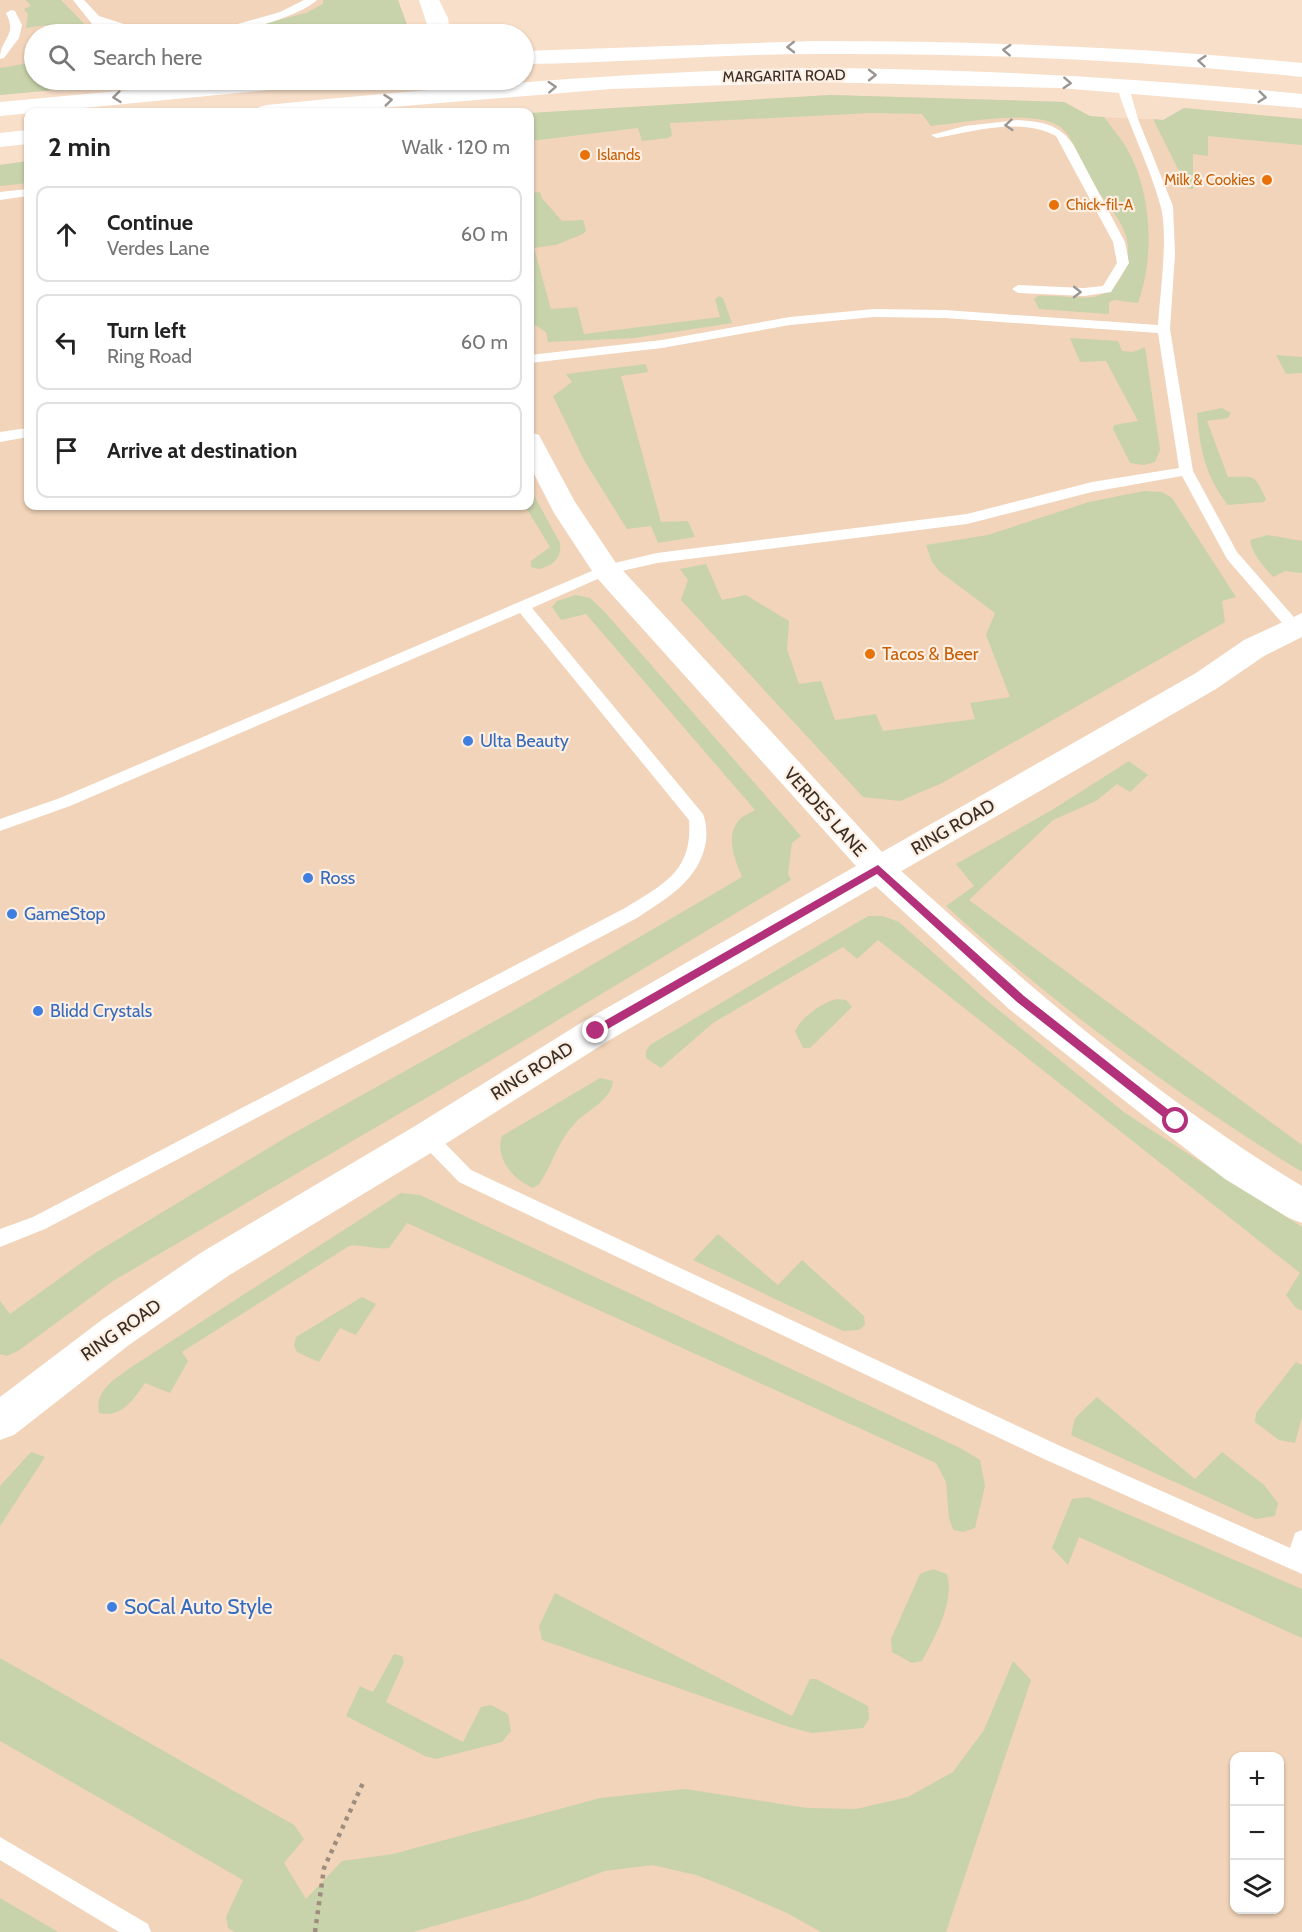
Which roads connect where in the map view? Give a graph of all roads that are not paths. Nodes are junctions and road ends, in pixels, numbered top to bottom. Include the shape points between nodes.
1 (78, 0) edge
2 (312, 0) edge
3 (429, 0) edge
4 (11, 13) dead end
5 (95, 18) junction
6 (98, 24) edge
7 (116, 24) edge
8 (246, 24) edge
9 (438, 24) edge
10 (0, 56) edge
11 (534, 58) edge
12 (1302, 70) edge
13 (1123, 87) junction
14 (197, 90) edge
15 (529, 90) edge
16 (534, 90) edge
17 (451, 95) edge
18 (1302, 101) edge
19 (310, 108) edge
20 (0, 109) edge
21 (937, 135) dead end
22 (24, 137) edge
23 (0, 140) edge
24 (24, 193) edge
25 (0, 196) edge
26 (1018, 290) dead end
27 (1164, 329) junction
28 (534, 359) edge
29 (24, 434) edge
30 (0, 437) edge
31 (534, 449) edge
32 (1186, 471) junction
33 (606, 570) junction
34 (522, 606) junction
35 (1298, 626) edge
36 (0, 825) edge
37 (878, 869) junction
38 (427, 1137) junction
39 (1302, 1206) edge
40 (0, 1238) edge
41 (4, 1411) edge
42 (1302, 1540) edge
43 (1299, 1563) edge
44 (0, 1848) edge
45 (140, 1932) edge

1 - 5 lane
2 - 8 lane via 284,14
3 - 9 main road
4 - 10 lane via 17,25 14,38
5 - 6 lane
5 - 7 lane
12 -> 11 main road, MARGARITA ROAD via 953,47 729,48
16 -> 13 main road, MARGARITA ROAD via 815,75 926,75
13 -> 18 main road, MARGARITA ROAD
13 - 27 lane via 1131,119 1167,206 1169,254
14 -> 20 main road
17 -> 15 main road, MARGARITA ROAD
19 -> 17 main road, MARGARITA ROAD
26 -> 21 lane via 1107,289 1123,263 1119,242 1068,146 1051,129 1021,124
22 - 23 main road
24 - 25 lane
27 - 28 lane via 874,313 790,321 694,339
27 - 32 lane
29 - 30 lane
31 - 33 main road, VERDES LANE via 564,506
32 - 33 lane via 1092,487 968,519 657,558
32 - 35 lane via 1232,555
33 - 34 lane
33 - 37 main road, VERDES LANE
34 - 36 lane via 65,802
34 - 40 lane via 697,818 701,838 689,869 672,886 620,919 49,1218
35 - 37 main road, RING ROAD
37 - 38 main road, RING ROAD via 596,1031
37 - 39 main road, VERDES LANE via 1021,999 1238,1167
38 - 41 main road, RING ROAD via 215,1264
38 - 43 lane via 465,1176 1051,1452
42 - 43 lane
44 - 45 lane

